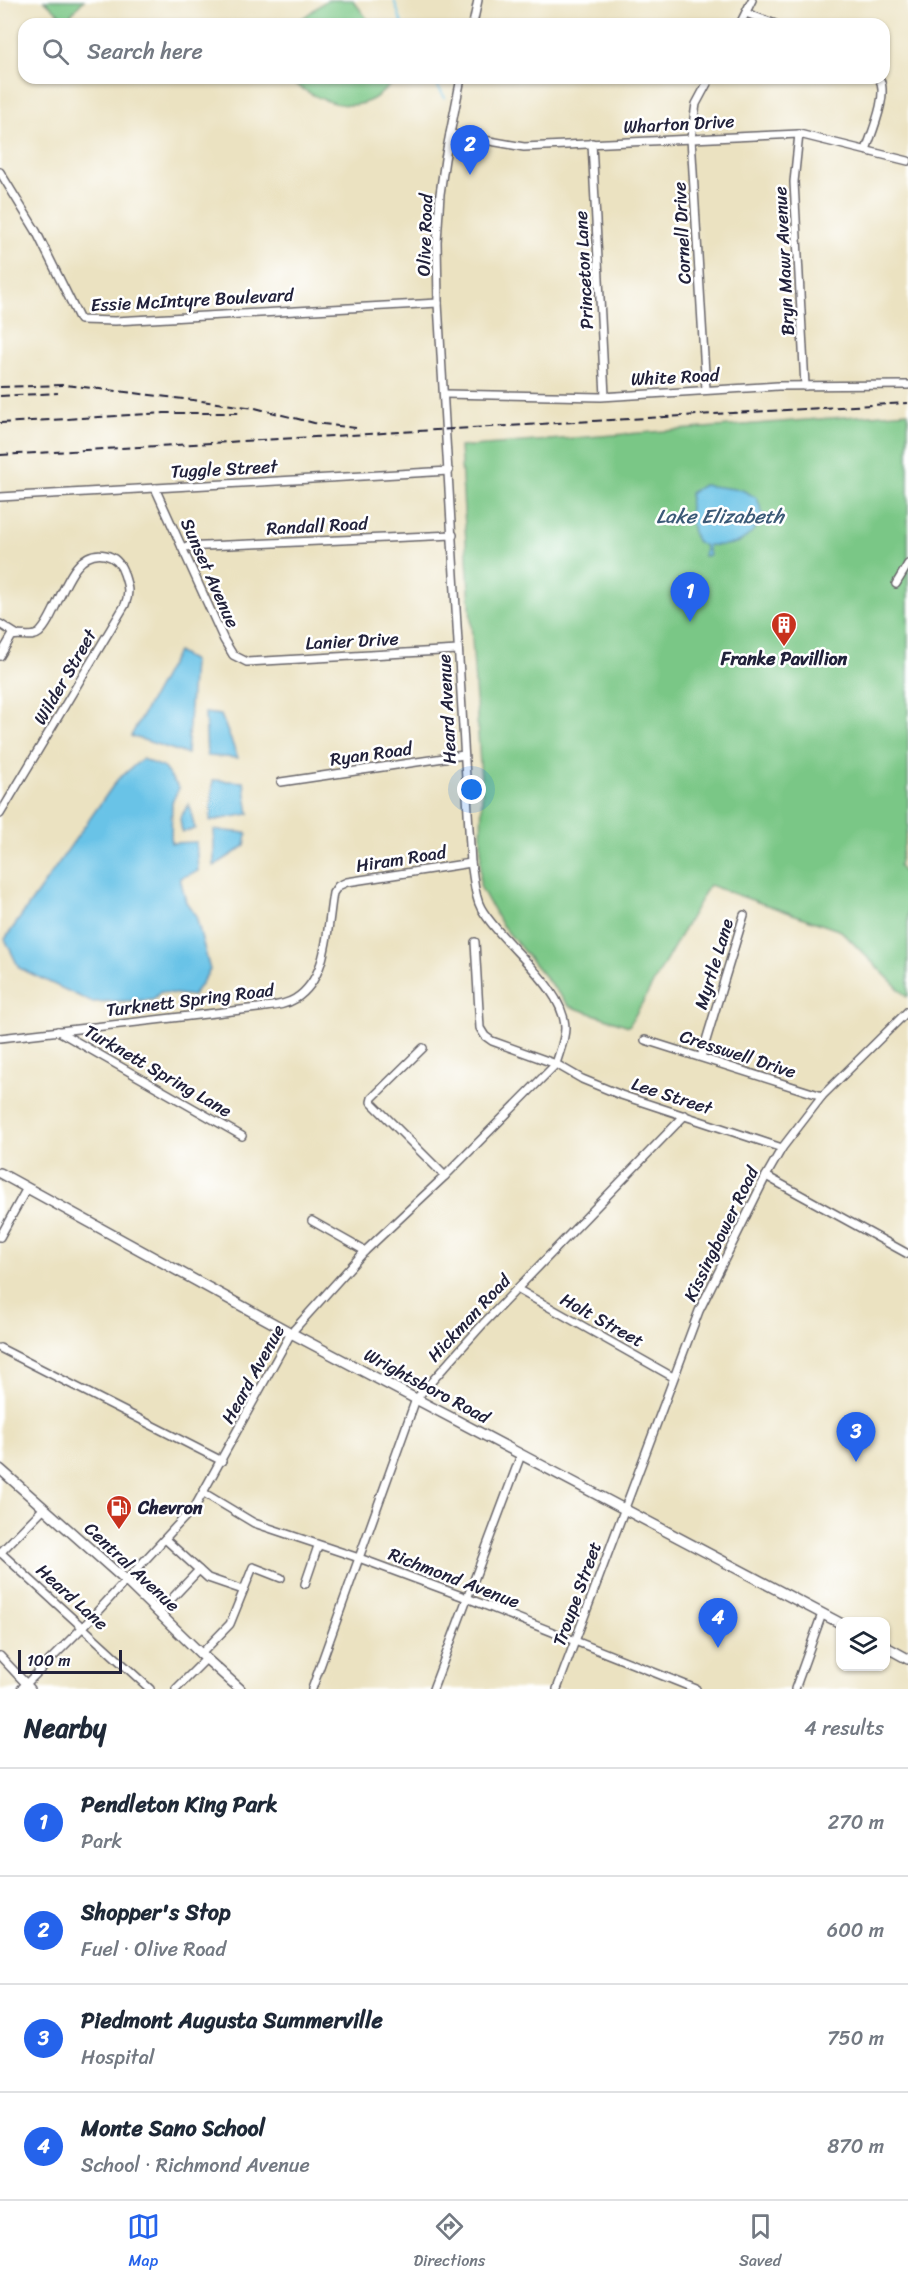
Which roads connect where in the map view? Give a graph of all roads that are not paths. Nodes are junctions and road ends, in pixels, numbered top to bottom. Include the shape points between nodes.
1 (478, 0) edge
2 (752, 0) edge
3 (746, 13) junction
4 (474, 18) edge
5 (743, 18) edge
6 (759, 18) edge
7 (461, 84) edge
8 (707, 84) edge
9 (882, 84) edge
10 (450, 134) junction
11 (799, 134) junction
12 (691, 138) junction
13 (592, 143) junction
14 (866, 150) junction
15 (908, 162) edge
16 (0, 172) edge
17 (438, 303) junction
18 (908, 385) edge
19 (805, 386) junction
20 (706, 390) junction
21 (444, 394) junction
22 (605, 396) junction
23 (449, 471) junction
24 (155, 488) junction
25 (0, 497) edge
26 (453, 535) junction
27 (182, 547) junction
28 (908, 564) edge
29 (896, 584) dead end
30 (0, 624) edge
31 (16, 634) junction
32 (458, 650) junction
33 (0, 656) edge
34 (248, 662) joint
35 (464, 755) junction
36 (282, 782) dead end
37 (0, 814) edge
38 (471, 863) junction
39 (338, 886) joint
40 (744, 915) dead end
41 (476, 942) dead end
42 (908, 1011) edge
43 (58, 1031) junction
44 (0, 1038) edge
45 (645, 1040) dead end
46 (423, 1048) dead end
47 (701, 1057) junction
48 (556, 1064) junction
49 (822, 1096) junction
50 (685, 1115) junction
51 (242, 1136) dead end
52 (782, 1148) junction
53 (0, 1173) edge
54 (445, 1176) junction
55 (766, 1176) junction
56 (27, 1188) junction
57 (312, 1221) dead end
58 (0, 1238) edge
59 (365, 1251) junction
60 (908, 1254) edge
61 (517, 1289) junction
62 (291, 1333) junction
63 (0, 1348) edge
64 (673, 1377) junction
65 (416, 1399) junction
66 (521, 1455) junction
67 (222, 1461) junction
68 (0, 1469) edge
69 (204, 1493) junction
70 (44, 1508) junction
71 (624, 1509) junction
72 (165, 1539) junction
73 (318, 1546) junction
74 (0, 1553) edge
75 (359, 1558) junction
76 (199, 1569) junction
77 (281, 1578) dead end
78 (124, 1580) junction
79 (305, 1584) dead end
80 (243, 1590) junction
81 (468, 1598) junction
82 (158, 1613) junction
83 (822, 1614) junction
84 (836, 1621) edge
85 (83, 1627) junction
86 (576, 1640) junction
87 (890, 1650) edge
88 (0, 1656) edge
89 (203, 1657) junction
90 (908, 1659) edge
91 (676, 1685) edge
92 (26, 1687) edge
93 (150, 1689) edge
94 (176, 1689) edge
95 (240, 1689) edge
96 (312, 1689) edge
97 (433, 1689) edge
98 (557, 1689) edge
99 (696, 1689) edge
100 (795, 1689) edge

1 - 4 street
2 - 3 street
3 - 5 street
3 - 6 street
7 - 10 street, Olive Road
8 - 12 street, Cornell Drive via 696,104
9 - 14 street
10 - 13 street, Wharton Drive via 524,147
10 - 17 street, Olive Road via 438,222
11 - 12 street, Wharton Drive
11 - 14 street, Wharton Drive
11 - 19 street, Bryn Mawr Avenue via 794,182
12 - 13 street, Wharton Drive
12 - 20 street, Cornell Drive
13 - 22 street, Princeton Lane
14 - 15 street, Wharton Drive
16 - 17 street, Essie McIntyre Boulevard via 36,231 80,320
17 - 21 street, Olive Road
18 - 19 street, White Road
19 - 20 street, White Road
20 - 22 street, White Road
21 - 22 street, White Road
21 - 23 street, Heard Avenue
23 - 24 street, Tuggle Street
23 - 26 street, Heard Avenue
24 - 25 street, Tuggle Street
24 - 27 street, Sunset Avenue
26 - 27 street, Randall Road
26 - 32 street, Heard Avenue
27 - 34 street, Sunset Avenue via 224,640 233,655
28 - 29 street
30 - 31 street
31 - 33 street
31 - 37 street, Wilder Street via 39,633 65,584 91,556 113,558 122,568 129,590 127,600
32 - 34 street, Lanier Drive
32 - 35 street, Heard Avenue
35 - 36 street, Ryan Road
35 - 38 street, Heard Avenue
38 - 39 street, Hiram Road
38 - 48 street, Heard Avenue via 480,906 557,999 565,1028
39 - 43 street, Turknett Spring Road via 333,893 320,967 309,988 294,1000 258,1008
40 - 47 street, Myrtle Lane
41 - 48 street via 480,1028 484,1036
42 - 49 street, Kissingbower Road
43 - 44 street, Turknett Spring Road
43 - 51 street, Turknett Spring Lane
45 - 47 street, Cresswell Drive
46 - 54 street via 371,1102
47 - 49 street, Cresswell Drive
48 - 50 street, Lee Street via 621,1095
48 - 54 street, Heard Avenue
49 - 52 street, Kissingbower Road
50 - 52 street, Lee Street
50 - 61 street, Hickman Road
52 - 55 street, Kissingbower Road
53 - 56 main road, Wrightsboro Road
54 - 59 street, Heard Avenue
55 - 60 street
55 - 64 street, Kissingbower Road via 699,1311
56 - 58 street
56 - 62 main road, Wrightsboro Road
57 - 59 street
59 - 62 street, Heard Avenue
61 - 64 street, Holt Street
61 - 65 street, Hickman Road
62 - 65 main road, Wrightsboro Road
62 - 67 street, Heard Avenue
63 - 67 street
64 - 71 street, Kissingbower Road
65 - 66 main road, Wrightsboro Road
65 - 75 street, Hickman Road
66 - 71 main road, Wrightsboro Road
66 - 81 street
67 - 69 street, Heard Avenue
68 - 70 main road, Central Avenue
69 - 72 street, Heard Avenue
69 - 73 street, Richmond Avenue via 254,1523
70 - 74 street
70 - 78 main road, Central Avenue
71 - 83 main road, Wrightsboro Road
71 - 86 street, Troupe Street
72 - 76 street
72 - 78 street, Heard Avenue
73 - 75 street, Richmond Avenue
73 - 79 street
74 - 85 street, Heard Lane
75 - 81 street, Richmond Avenue
75 - 96 street, Hickman Road
76 - 80 street via 208,1578
76 - 82 street
77 - 80 street via 253,1567
78 - 82 main road, Central Avenue
78 - 85 street, Heard Avenue
80 - 89 street via 230,1624
81 - 86 street, Richmond Avenue
81 - 97 street
82 - 89 main road, Central Avenue
83 - 84 main road, Wrightsboro Road
83 - 100 street
85 - 92 street, Heard Avenue
85 - 93 street, Heard Lane
86 - 91 street, Richmond Avenue
86 - 98 street, Troupe Street
87 - 90 main road
88 - 92 street
89 - 94 street
89 - 95 main road, Central Avenue
91 - 99 street, Richmond Avenue

